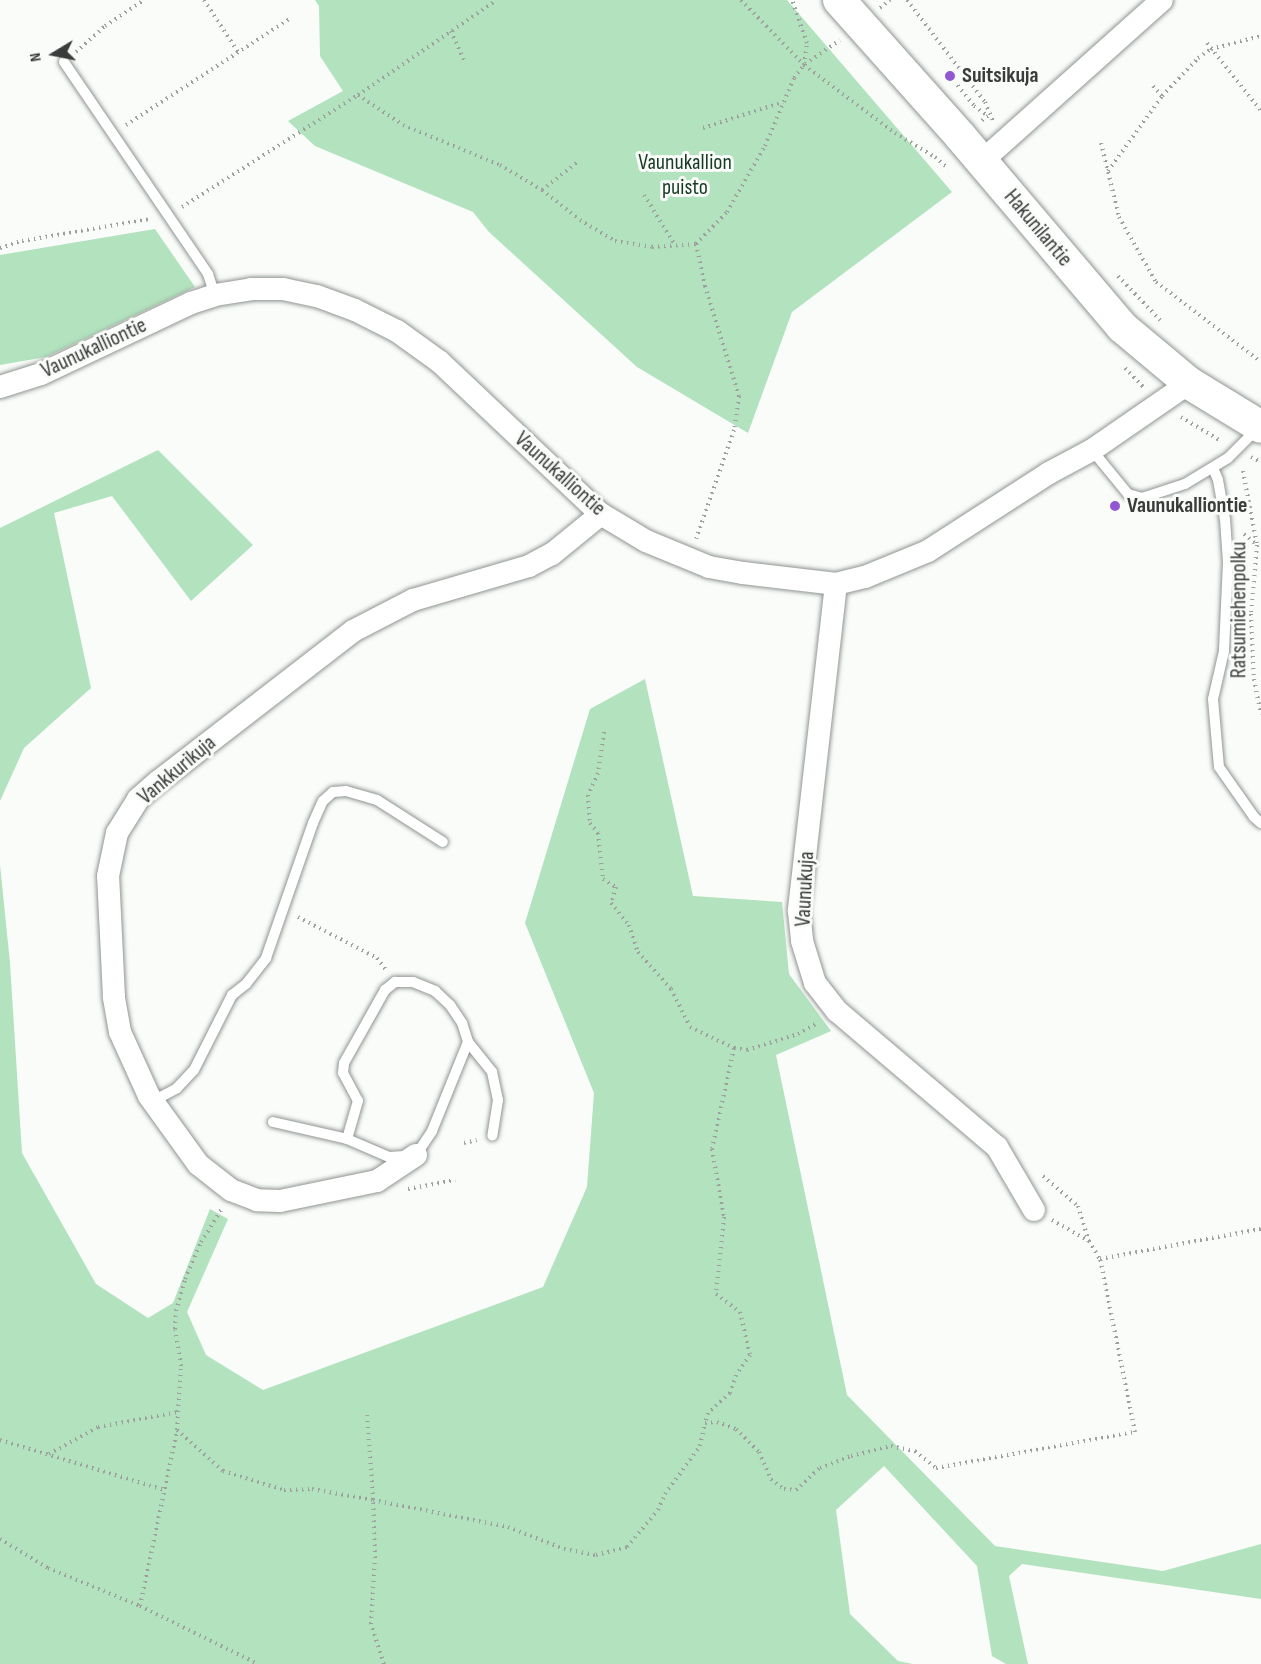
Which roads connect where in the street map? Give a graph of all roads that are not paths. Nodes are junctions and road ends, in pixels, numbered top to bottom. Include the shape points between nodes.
1 (839, 0) edge
2 (1162, 0) edge
3 (64, 62) road end
4 (982, 161) junction
5 (215, 295) junction
6 (1189, 383) junction
7 (0, 387) edge
8 (1260, 427) edge
9 (1092, 450) junction
10 (1213, 468) junction
11 (601, 514) junction
12 (836, 584) junction
13 (1261, 823) edge
14 (443, 842) dead end
15 (468, 1042) junction
16 (153, 1101) junction
17 (273, 1122) dead end
18 (492, 1136) dead end
19 (347, 1139) junction
20 (416, 1155) junction
21 (1034, 1210) road end

1 - 4 main road, Hakunilantie
2 - 4 street
3 - 5 lane via 208,274
4 - 6 main road, Hakunilantie via 1122,327
5 - 7 street, Vaunukalliontie via 41,374
5 - 11 street, Vaunukalliontie via 283,289 355,309 397,331 440,362
6 - 8 main road, Hakunilantie
6 - 9 street, Vaunukalliontie
8 - 10 lane
9 - 10 lane via 1128,494 1142,498 1185,484
9 - 12 street, Vaunukalliontie via 928,551 865,577
10 - 13 lane via 1225,519 1228,562 1224,651 1213,699 1219,767
11 - 12 street, Vaunukalliontie via 646,541 709,567
11 - 16 street, Vankkurikuja via 575,538 529,567 413,600 353,631 138,799 117,833 108,876 109,909 120,1032
12 - 21 street, Vaunukuja via 799,911 802,941 815,983 837,1011 997,1147
14 - 16 lane via 377,800 346,791 333,792 323,801 313,823 266,958 232,995 194,1070 177,1088
15 - 18 lane via 492,1072 498,1100
15 - 19 lane via 462,1023 435,991 413,982 395,982 385,990 344,1063 343,1074 358,1101
15 - 20 lane via 432,1131
16 - 20 street, Vankkurikuja via 198,1164 231,1190 257,1200 280,1201 376,1181
17 - 19 lane
19 - 20 lane via 389,1157

